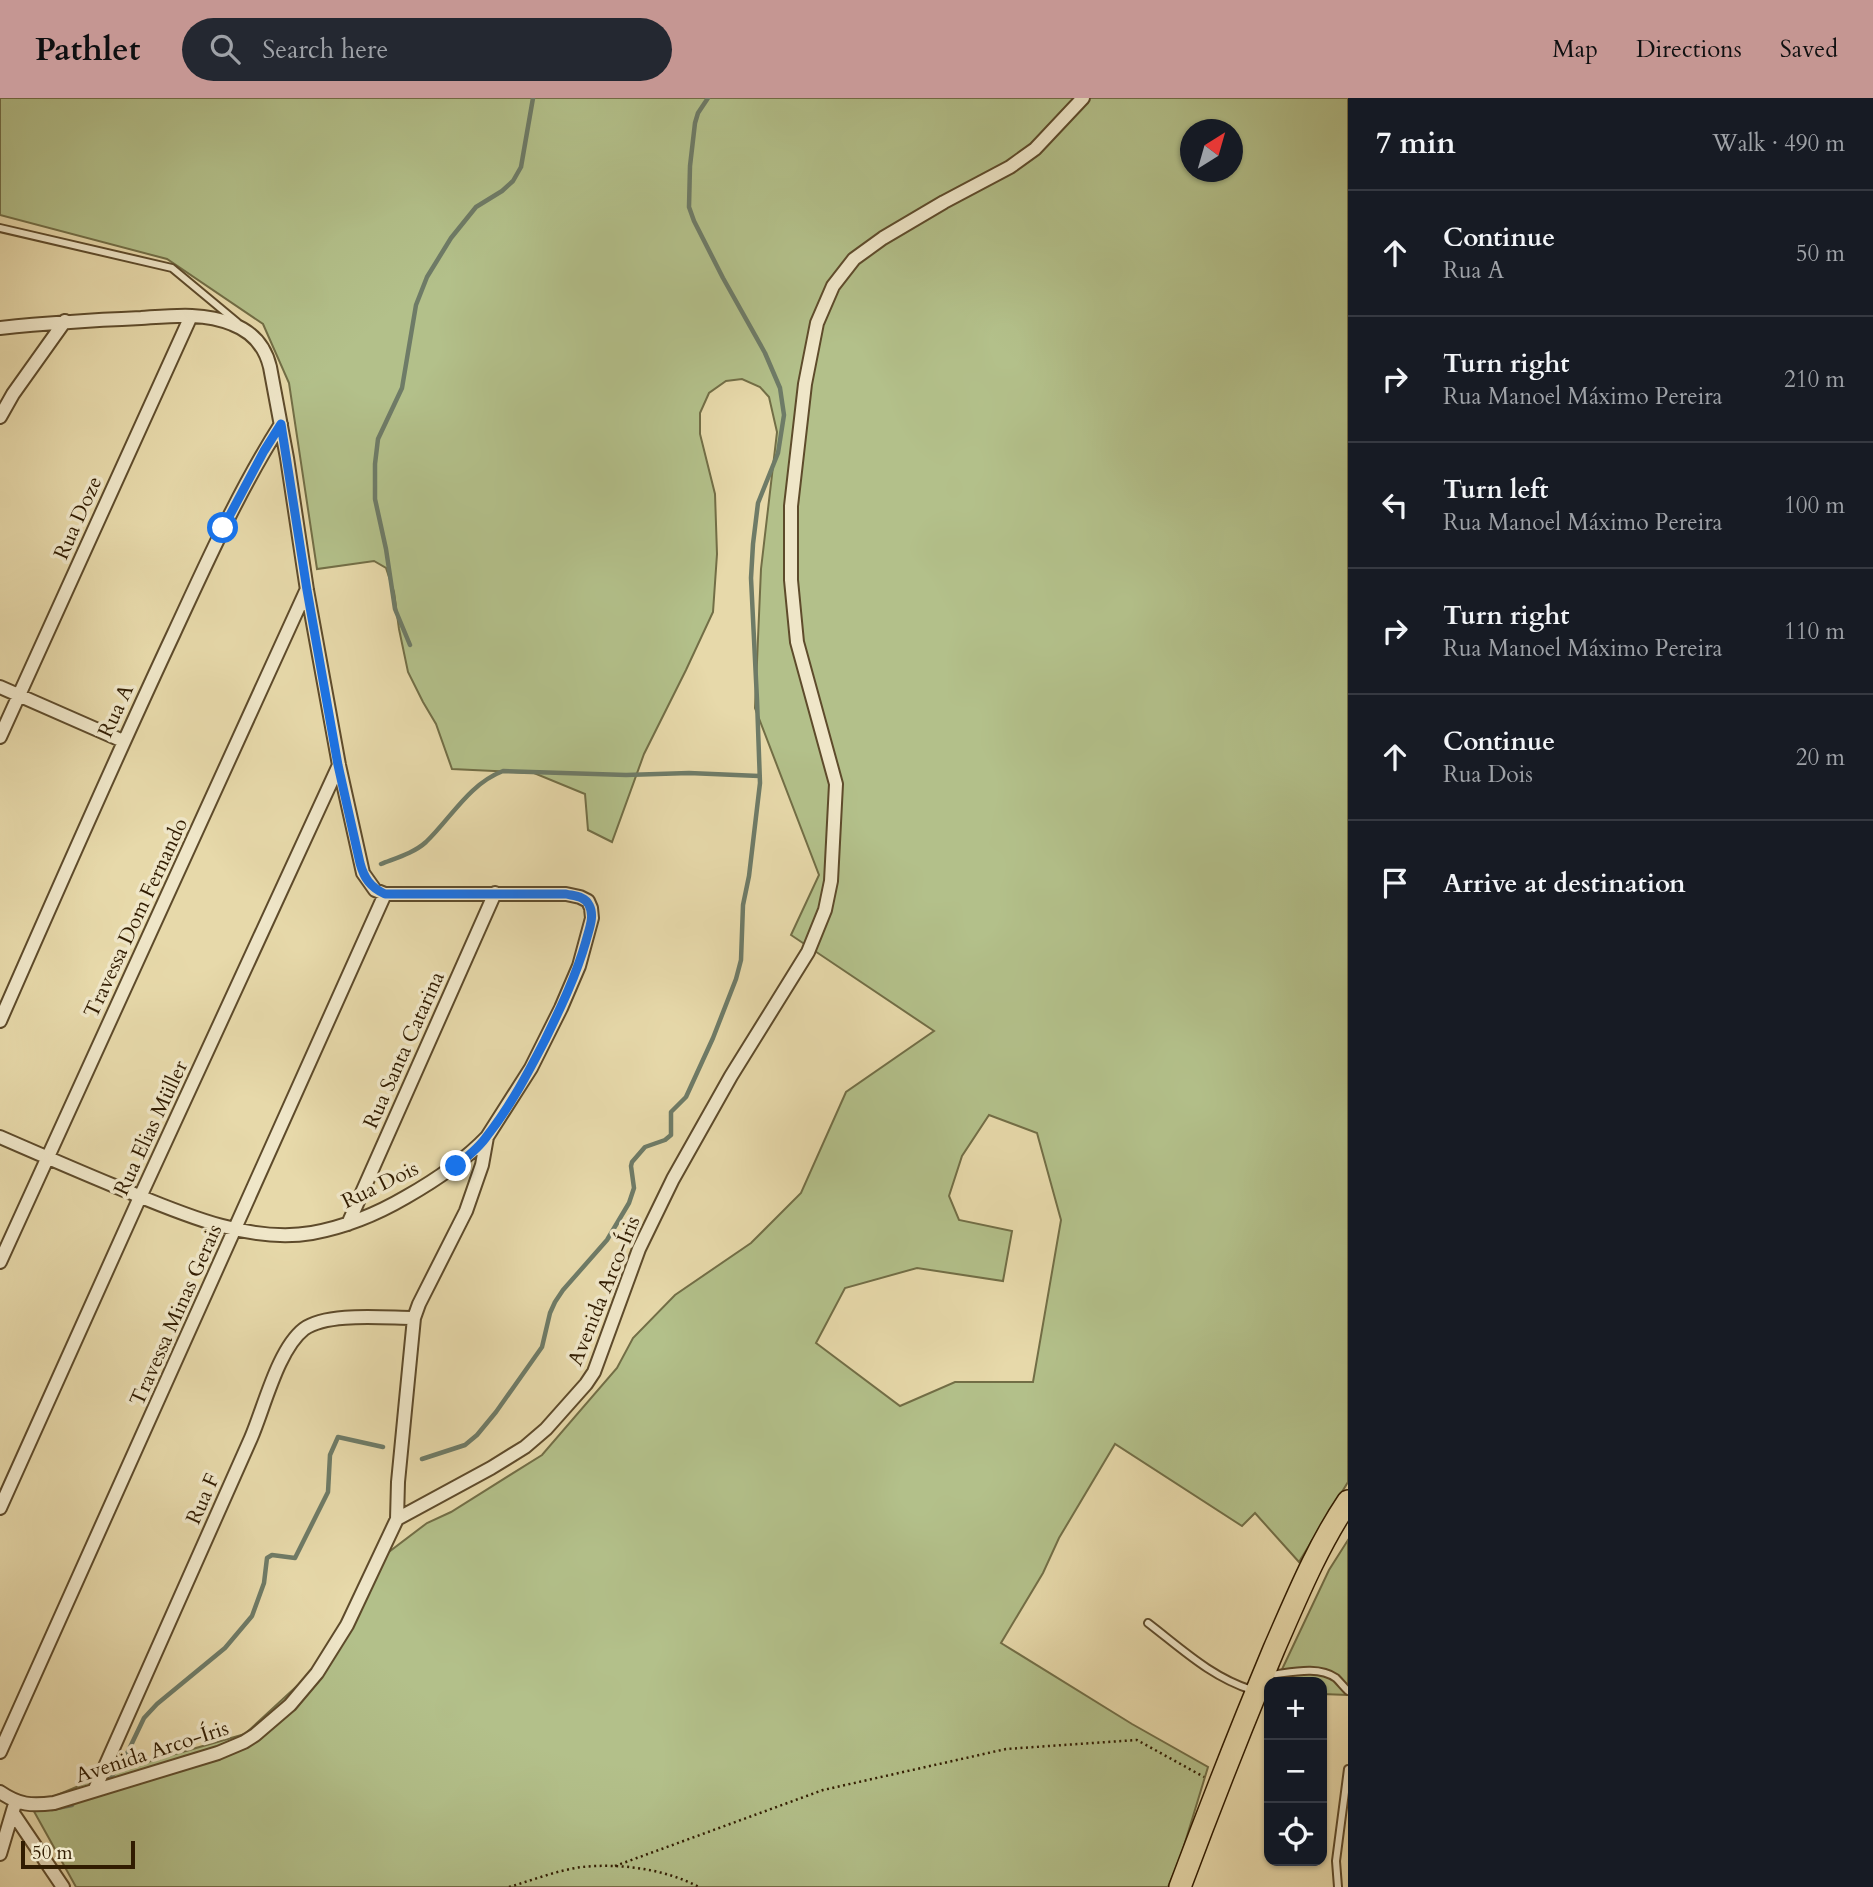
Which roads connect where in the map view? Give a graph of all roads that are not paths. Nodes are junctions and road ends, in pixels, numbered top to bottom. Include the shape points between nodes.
1 (1083, 98) edge
2 (0, 228) edge
3 (191, 316) junction
4 (65, 321) junction
5 (0, 328) edge
6 (252, 335) junction
7 (0, 417) edge
8 (281, 424) junction
9 (307, 590) junction
10 (0, 687) edge
11 (19, 695) junction
12 (0, 737) edge
13 (123, 741) junction
14 (338, 765) junction
15 (495, 893) junction
16 (385, 894) junction
17 (0, 1021) edge
18 (0, 1137) edge
19 (487, 1137) junction
20 (47, 1158) junction
21 (140, 1197) junction
22 (348, 1224) junction
23 (236, 1229) junction
24 (0, 1262) edge
25 (414, 1318) junction
26 (1348, 1501) edge
27 (0, 1508) edge
28 (397, 1519) junction
29 (1149, 1623) dead end
30 (1260, 1683) junction
31 (1348, 1691) edge
32 (0, 1752) edge
33 (1348, 1769) edge
34 (95, 1790) junction
35 (0, 1792) edge
36 (14, 1807) junction
37 (0, 1854) edge
38 (62, 1887) edge
39 (1180, 1887) edge
40 (1338, 1887) edge

1 - 28 street, Avenida Arco-Íris via 1035,149 883,238 854,258 833,286 817,323 805,384 792,506 791,580 797,642 836,784 825,910 808,952 673,1179 639,1249 586,1384 525,1447
2 - 6 lane via 172,268
3 - 4 street
3 - 6 street via 231,323
3 - 11 street, Rua Doze
4 - 5 street
4 - 7 street
6 - 8 street via 267,355
8 - 9 street
8 - 13 street, Rua A via 223,528
9 - 14 street
9 - 20 street, Travessa Dom Fernando
10 - 11 street
11 - 12 street, Rua Doze
11 - 13 street
13 - 17 street, Rua A
14 - 16 street via 363,873 375,890
14 - 21 street, Rua Elias Müller
15 - 16 street
15 - 19 street via 580,897 588,901 592,918 561,1008 531,1068
15 - 22 street, Rua Santa Catarina
16 - 23 street, Travessa Minas Gerais
18 - 20 street, Rua Dois
19 - 22 street, Rua Dois via 429,1184
19 - 25 street via 466,1211
20 - 21 street, Rua Dois
20 - 24 street, Travessa Dom Fernando
21 - 23 street, Rua Dois
21 - 27 street, Rua Elias Müller
22 - 23 street, Rua Dois via 311,1233
23 - 32 street, Travessa Minas Gerais
25 - 28 street
25 - 34 street, Rua F via 341,1318 316,1322 297,1335 285,1353
26 - 30 main road via 1317,1555
28 - 34 street, Avenida Arco-Íris via 333,1650 278,1716 244,1742 218,1753
29 - 30 lane via 1211,1672 1238,1685
30 - 31 lane via 1313,1671 1337,1679
30 - 39 main road
33 - 40 lane via 1336,1861
34 - 36 street, Avenida Arco-Íris via 54,1803
35 - 36 street
36 - 37 street
36 - 38 street

